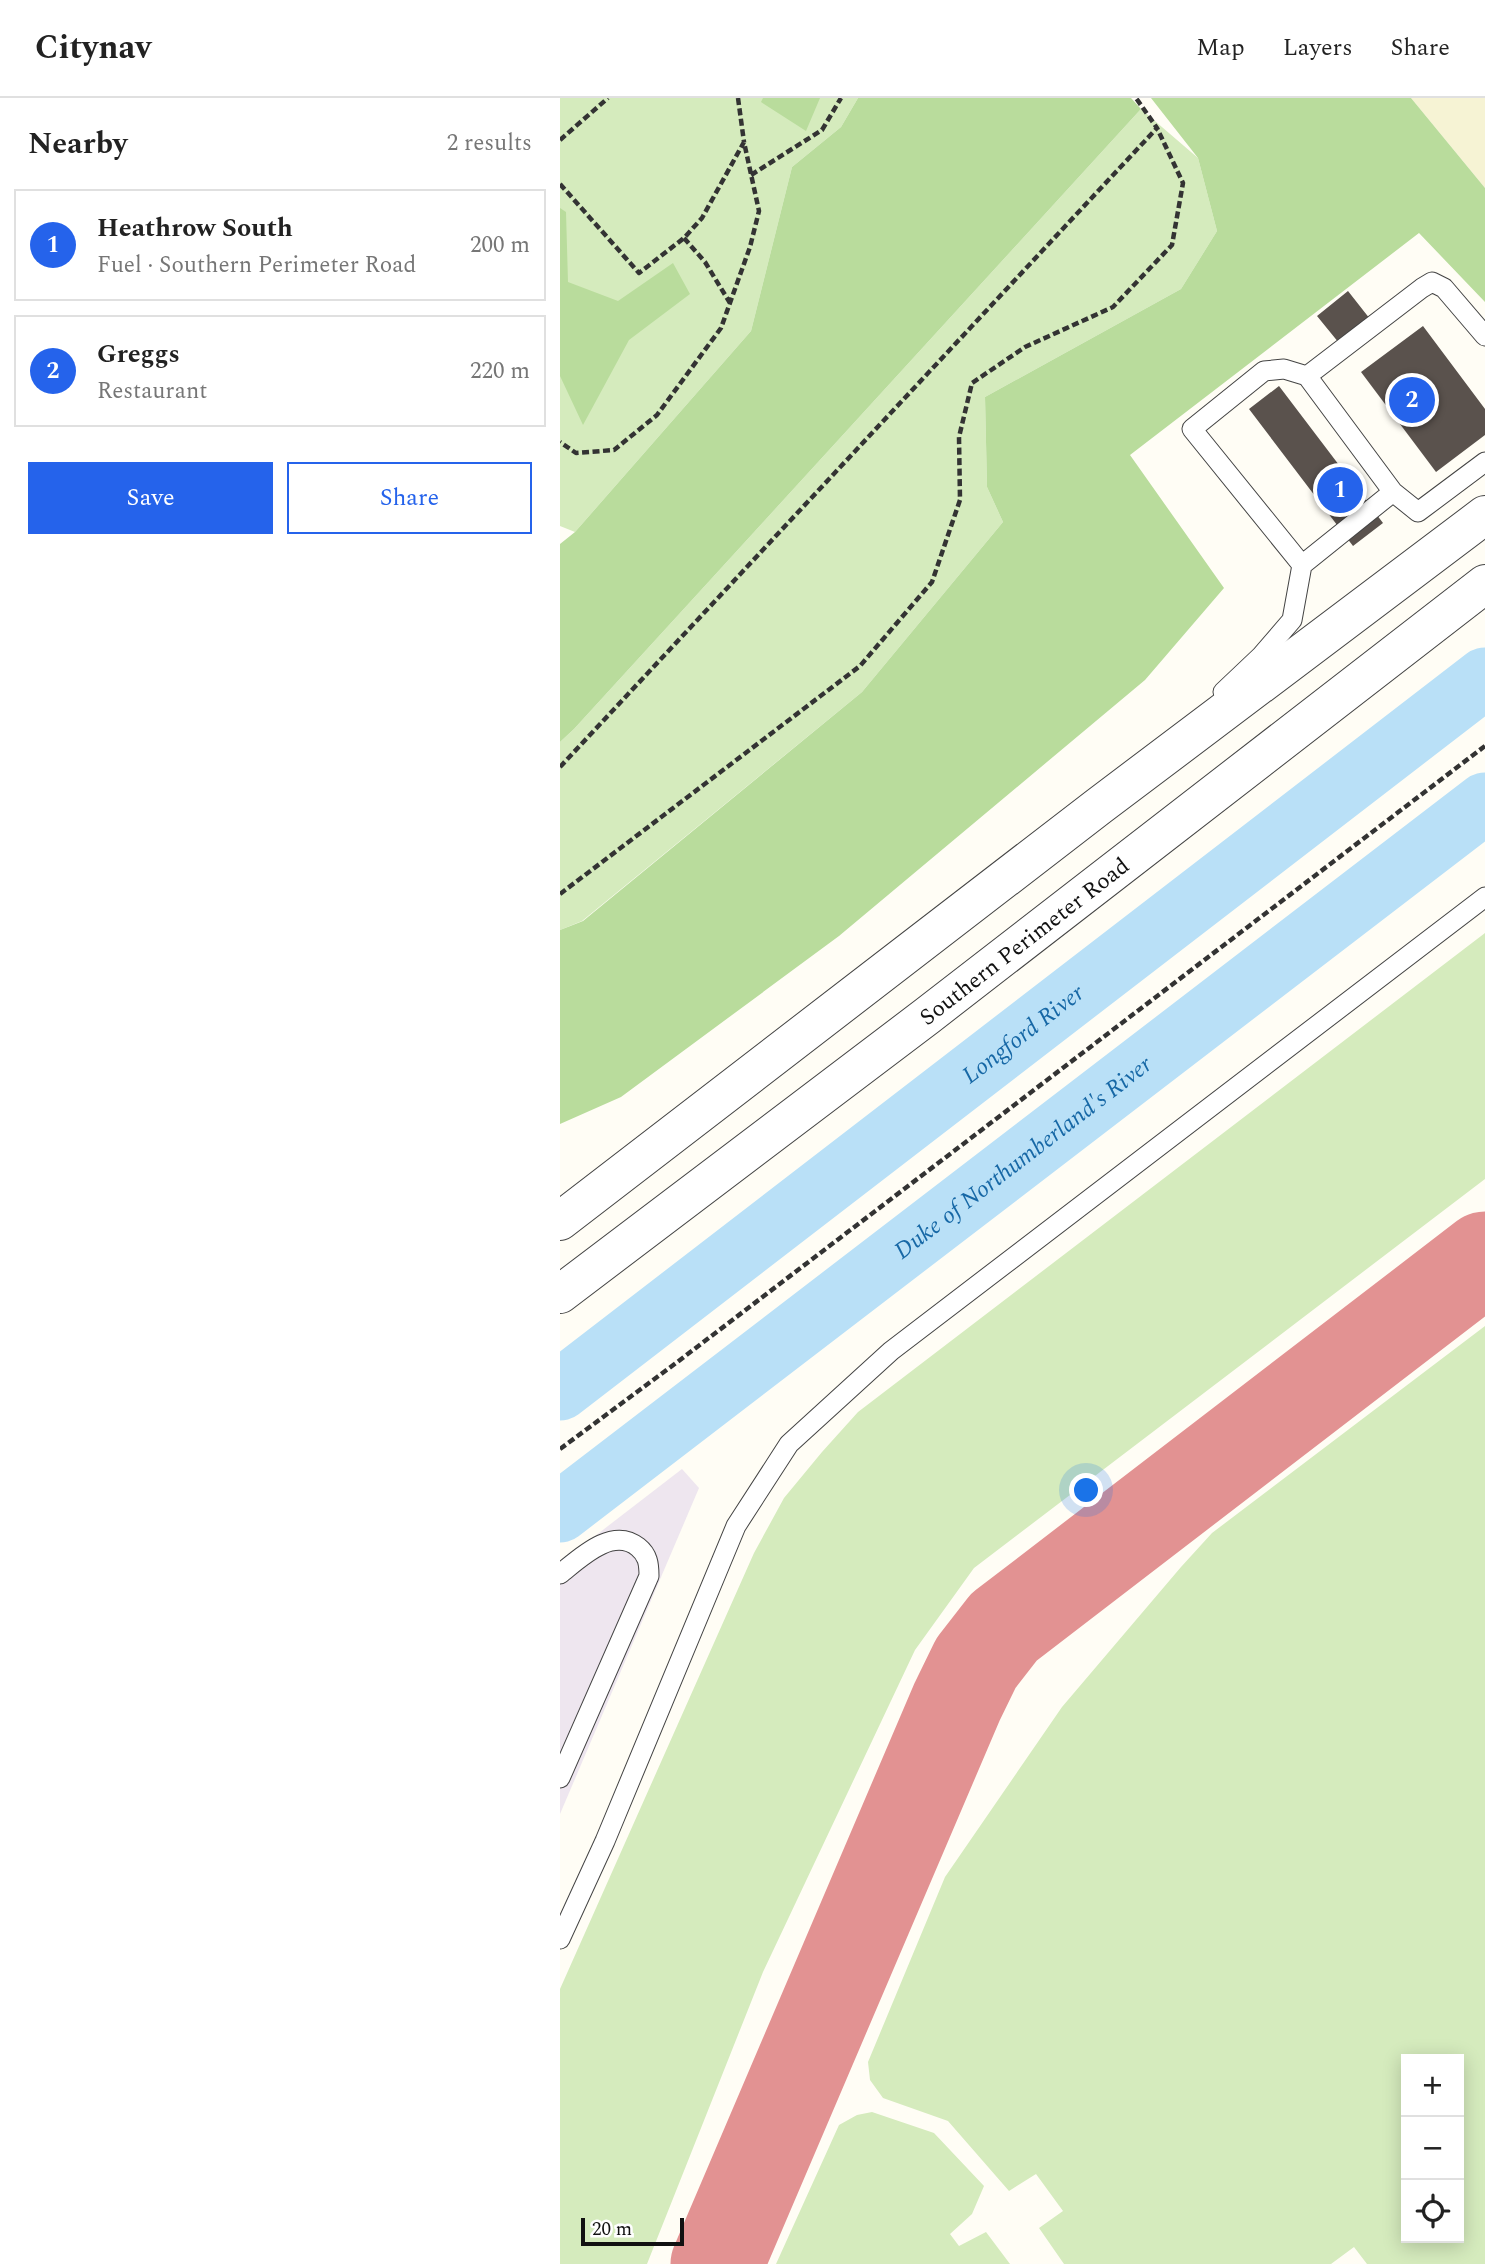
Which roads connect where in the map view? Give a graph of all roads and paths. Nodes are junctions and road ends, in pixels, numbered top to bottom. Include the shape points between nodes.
1 (608, 98) edge
2 (738, 98) edge
3 (841, 98) edge
4 (1136, 98) edge
5 (1157, 128) junction
6 (560, 140) edge
7 (744, 142) junction
8 (751, 175) junction
9 (560, 184) edge
10 (684, 238) junction
11 (730, 303) junction
12 (1485, 336) edge
13 (1307, 376) junction
14 (560, 442) edge
15 (1485, 462) edge
16 (1393, 492) junction
17 (1485, 515) edge
18 (1302, 565) junction
19 (1485, 584) edge
20 (1485, 746) edge
21 (560, 767) edge
22 (1099, 807) junction
23 (560, 894) edge
24 (1485, 897) edge
25 (560, 1221) edge
26 (560, 1294) edge
27 (560, 1449) edge
28 (560, 1574) edge
29 (560, 1778) edge
30 (560, 1939) edge

1 - 6 path
2 - 7 path
3 - 8 path via 822,130
4 - 5 path
5 - 21 path
5 - 23 path via 1183,183 1172,245 1112,307 1025,347 972,383 959,437 960,500 932,582 860,666
7 - 8 path
7 - 10 path via 702,218
8 - 11 path via 759,211
9 - 10 path via 639,273
10 - 11 path
11 - 14 path via 721,328 647,424 614,450 576,453
12 - 13 lane via 1444,288 1432,282
13 - 16 lane
13 - 18 lane via 1284,369 1264,371 1192,429
15 - 16 lane via 1418,512
16 - 18 lane
17 - 22 street
18 - 22 lane via 1292,620 1261,656
19 - 26 street, Southern Perimeter Road
20 - 27 path
22 - 25 street
24 - 30 lane via 891,1351 789,1444 736,1526
28 - 29 lane via 590,1550 621,1540 633,1543 649,1562 649,1576

